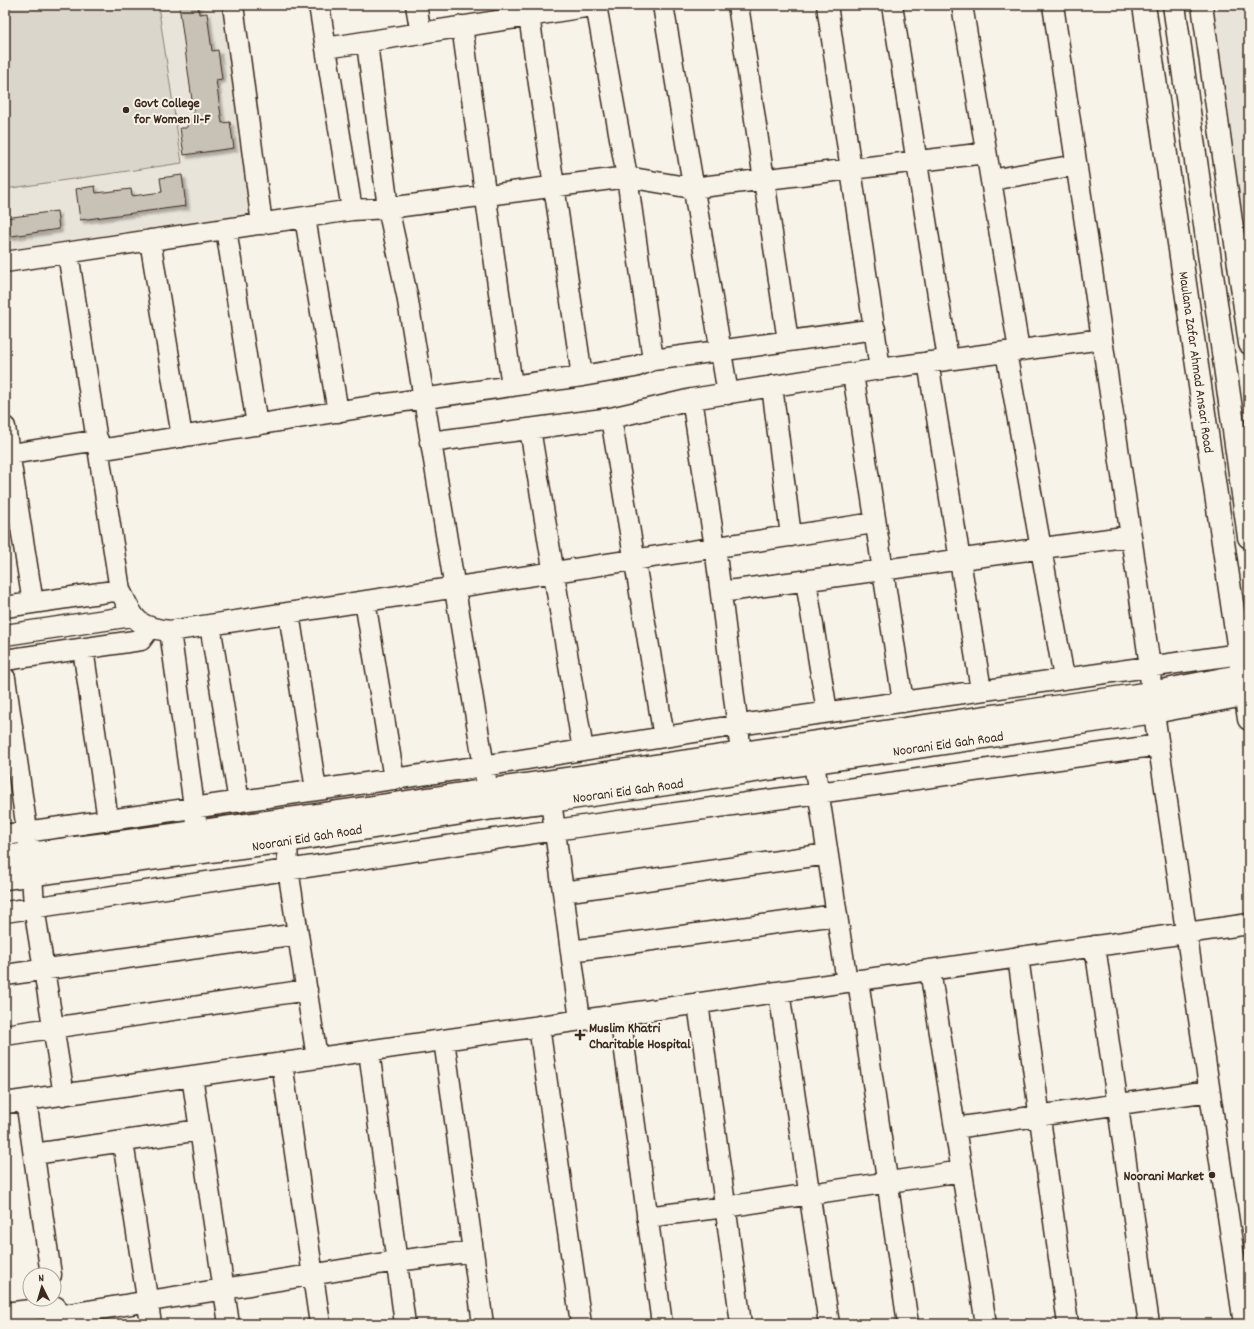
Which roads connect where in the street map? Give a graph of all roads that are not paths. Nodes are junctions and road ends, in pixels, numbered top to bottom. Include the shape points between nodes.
1 (233, 5) edge
2 (319, 5) edge
3 (416, 5) edge
4 (597, 5) edge
5 (663, 5) edge
6 (738, 5) edge
7 (827, 5) edge
8 (892, 5) edge
9 (962, 5) edge
10 (1053, 5) edge
11 (1144, 5) edge
12 (1174, 5) edge
13 (1202, 5) edge
14 (575, 7) edge
15 (504, 12) edge
16 (529, 16) junction
17 (462, 26) junction
18 (421, 34) junction
19 (367, 43) junction
20 (326, 48) junction
21 (986, 154) junction
22 (917, 162) junction
23 (1076, 165) junction
24 (852, 169) junction
25 (627, 177) junction
26 (764, 180) junction
27 (991, 180) junction
28 (554, 186) junction
29 (692, 188) junction
30 (485, 194) junction
31 (388, 208) junction
32 (352, 210) junction
33 (305, 218) junction
34 (262, 224) junction
35 (226, 229) junction
36 (150, 240) junction
37 (68, 253) junction
38 (5, 262) edge
39 (875, 329) junction
40 (1102, 339) junction
41 (788, 341) junction
42 (1249, 344) edge
43 (721, 350) junction
44 (1013, 351) junction
45 (948, 359) junction
46 (654, 360) junction
47 (928, 362) junction
48 (880, 369) junction
49 (852, 374) junction
50 (582, 376) junction
51 (512, 386) junction
52 (772, 386) junction
53 (728, 394) junction
54 (424, 399) junction
55 (692, 399) junction
56 (338, 412) junction
57 (611, 418) junction
58 (257, 425) junction
59 (5, 427) edge
60 (530, 429) junction
61 (182, 437) junction
62 (430, 442) junction
63 (98, 445) junction
64 (7, 455) edge
65 (874, 523) junction
66 (791, 536) junction
67 (1131, 536) junction
68 (1249, 537) edge
69 (715, 548) junction
70 (1041, 548) junction
71 (960, 559) junction
72 (634, 560) junction
73 (882, 570) junction
74 (553, 572) junction
75 (806, 581) junction
76 (454, 587) junction
77 (120, 590) junction
78 (721, 592) junction
79 (365, 601) junction
80 (33, 603) junction
81 (5, 607) edge
82 (289, 613) junction
83 (132, 616) junction
84 (210, 625) junction
85 (149, 629) junction
86 (170, 631) junction
87 (5, 635) edge
88 (82, 649) junction
89 (5, 660) edge
90 (1150, 666) junction
91 (5, 678) edge
92 (1064, 678) junction
93 (1245, 678) edge
94 (980, 690) junction
95 (903, 702) junction
96 (1153, 702) junction
97 (827, 712) junction
98 (1249, 719) edge
99 (739, 725) junction
100 (664, 737) junction
101 (1159, 745) junction
102 (582, 750) junction
103 (741, 752) junction
104 (814, 763) junction
105 (483, 766) junction
106 (394, 779) junction
107 (316, 790) junction
108 (818, 793) junction
109 (491, 799) junction
110 (551, 801) junction
111 (239, 802) junction
112 (194, 808) junction
113 (108, 820) junction
114 (555, 830) junction
115 (27, 832) junction
116 (197, 833) junction
117 (5, 835) edge
118 (287, 841) junction
119 (827, 854) junction
120 (5, 857) edge
121 (31, 864) junction
122 (288, 869) junction
123 (5, 878) edge
124 (563, 892) junction
125 (34, 907) junction
126 (5, 912) edge
127 (836, 915) junction
128 (1249, 924) edge
129 (1186, 933) junction
130 (298, 934) junction
131 (1095, 946) junction
132 (571, 951) junction
133 (1018, 957) junction
134 (44, 969) junction
135 (930, 970) junction
136 (5, 975) edge
137 (852, 981) junction
138 (307, 990) junction
139 (779, 992) junction
140 (698, 1003) junction
141 (620, 1015) junction
142 (580, 1020) junction
143 (540, 1026) junction
144 (54, 1028) junction
145 (5, 1035) edge
146 (444, 1040) junction
147 (369, 1051) junction
148 (318, 1058) junction
149 (282, 1063) junction
150 (192, 1076) junction
151 (1210, 1091) junction
152 (64, 1095) junction
153 (26, 1100) junction
154 (5, 1103) edge
155 (1117, 1104) junction
156 (1040, 1116) junction
157 (955, 1128) junction
158 (200, 1130) junction
159 (123, 1142) junction
160 (34, 1154) junction
161 (962, 1171) junction
162 (887, 1181) junction
163 (809, 1194) junction
164 (725, 1207) junction
165 (647, 1217) junction
166 (473, 1251) junction
167 (397, 1261) junction
168 (50, 1267) edge
169 (312, 1275) junction
170 (224, 1290) junction
171 (148, 1303) junction
172 (56, 1310) edge
173 (5, 1313) edge
174 (1240, 1323) edge
175 (151, 1324) edge
176 (229, 1324) edge
177 (320, 1324) edge
178 (406, 1324) edge
179 (484, 1324) edge
180 (581, 1324) edge
181 (662, 1324) edge
182 (742, 1324) edge
183 (829, 1324) edge
184 (908, 1324) edge
185 (986, 1324) edge
186 (1068, 1324) edge
187 (1149, 1324) edge

1 - 34 street
2 - 20 street
3 - 18 street
4 - 14 street
4 - 25 street
5 - 29 street
6 - 26 street
7 - 24 street
8 - 22 street
9 - 21 street
10 - 23 street
11 - 93 main road, Maulana Zafar Ahmad Ansari Road
12 - 68 main road, Maulana Zafar Ahmad Ansari Road
13 - 42 street
14 - 16 street
15 - 16 street
15 - 17 street
16 - 28 street
17 - 18 street
17 - 30 street
18 - 19 street
19 - 20 street
19 - 31 street
20 - 32 street
21 - 22 street
21 - 27 street
22 - 24 street
22 - 45 street
23 - 27 street
23 - 40 street
24 - 26 street
24 - 39 street
25 - 28 street
25 - 29 street
25 - 46 street
26 - 29 street
26 - 41 street
27 - 44 street
28 - 30 street
28 - 50 street
29 - 43 street
30 - 31 street
30 - 51 street
31 - 32 street
31 - 54 street via 407,295
32 - 33 street
33 - 34 street
33 - 56 street
34 - 35 street
35 - 36 street
35 - 58 street
36 - 37 street
36 - 61 street
37 - 38 street
37 - 63 street
39 - 41 street
39 - 48 street
40 - 44 street
40 - 67 street
41 - 43 street
43 - 46 street
43 - 53 street
44 - 45 street
44 - 70 street
45 - 47 street
46 - 50 street via 635,367
47 - 48 street
47 - 71 street
48 - 49 street
49 - 52 street
49 - 65 street
50 - 51 street
51 - 54 street
52 - 53 street
52 - 66 street
53 - 55 street
54 - 56 street
54 - 62 street
55 - 57 street
55 - 69 street
56 - 58 street
57 - 60 street
57 - 72 street
58 - 61 street
59 - 64 street
60 - 62 street
60 - 74 street
61 - 63 street
62 - 76 street
63 - 64 street
63 - 77 street
64 - 80 street
65 - 66 street
65 - 73 street
66 - 69 street
67 - 70 street
67 - 90 street
69 - 72 street
69 - 78 street
70 - 71 street
70 - 92 street
71 - 73 street
71 - 94 street
72 - 74 street
72 - 100 street
73 - 75 street
73 - 95 street
74 - 76 street
74 - 102 street
75 - 78 street
75 - 97 street
76 - 79 street
76 - 105 street
77 - 80 street
77 - 83 street
78 - 99 street
79 - 82 street
79 - 106 street
80 - 81 street
82 - 84 street
82 - 107 street
83 - 85 street
83 - 87 street
84 - 86 street
84 - 111 street
85 - 86 street
85 - 88 street via 141,640
86 - 112 street
88 - 89 street
88 - 113 street
90 - 92 street
90 - 93 street
90 - 96 street
91 - 115 street
92 - 94 street
93 - 96 main road, Noorani Eid Gah Road
93 - 98 main road, Maulana Zafar Ahmad Ansari Road
94 - 95 street
95 - 97 street
96 - 101 street
96 - 103 main road, Noorani Eid Gah Road
96 - 104 main road, Noorani Eid Gah Road
97 - 99 street
99 - 100 street
99 - 103 street
100 - 102 street
101 - 108 street
101 - 129 street
102 - 105 street
103 - 109 main road, Noorani Eid Gah Road
104 - 108 street
104 - 110 main road, Noorani Eid Gah Road
105 - 106 street
105 - 109 street
106 - 107 street
107 - 111 street
108 - 114 street
108 - 119 street
109 - 110 main road, Noorani Eid Gah Road
109 - 116 main road, Noorani Eid Gah Road
109 - 118 main road, Noorani Eid Gah Road
110 - 114 street
111 - 112 street
112 - 113 street
112 - 116 street
113 - 115 street
114 - 122 street
114 - 124 street
115 - 117 street
115 - 121 street
116 - 121 main road, Noorani Eid Gah Road
118 - 121 main road, Noorani Eid Gah Road
118 - 122 street
119 - 124 street
119 - 127 street
120 - 121 main road, Noorani Eid Gah Road
121 - 123 main road, Noorani Eid Gah Road
121 - 125 street
122 - 125 street
122 - 130 street
124 - 132 street
125 - 126 street
125 - 134 street
127 - 132 street
127 - 137 street
128 - 129 street
129 - 131 street
129 - 151 street
130 - 134 street
130 - 138 street
131 - 133 street
131 - 155 street
132 - 142 street
133 - 135 street
133 - 156 street
134 - 136 street
134 - 144 street
135 - 137 street
135 - 157 street
137 - 139 street
137 - 162 street
138 - 144 street
138 - 148 street
139 - 140 street
139 - 163 street
140 - 141 street
140 - 164 street
141 - 142 street
141 - 165 street
142 - 143 street
143 - 146 street
143 - 180 street
144 - 145 street
144 - 152 street
146 - 147 street
146 - 166 street
147 - 148 street
147 - 167 street
148 - 149 street
149 - 150 street
149 - 169 street
150 - 152 street
150 - 158 street
151 - 155 street
151 - 174 street
152 - 153 street
153 - 154 street
153 - 160 street
155 - 156 street
155 - 187 street
156 - 157 street
156 - 186 street
157 - 161 street
158 - 159 street
158 - 170 street
159 - 160 street
159 - 171 street
160 - 168 street
161 - 162 street
161 - 185 street
162 - 163 street
162 - 184 street
163 - 164 street
163 - 183 street
164 - 165 street
164 - 182 street
165 - 181 street
166 - 167 street
166 - 179 street
167 - 169 street
167 - 178 street
169 - 170 street
169 - 177 street
170 - 171 street
170 - 176 street
171 - 172 street
171 - 175 street
172 - 173 street

